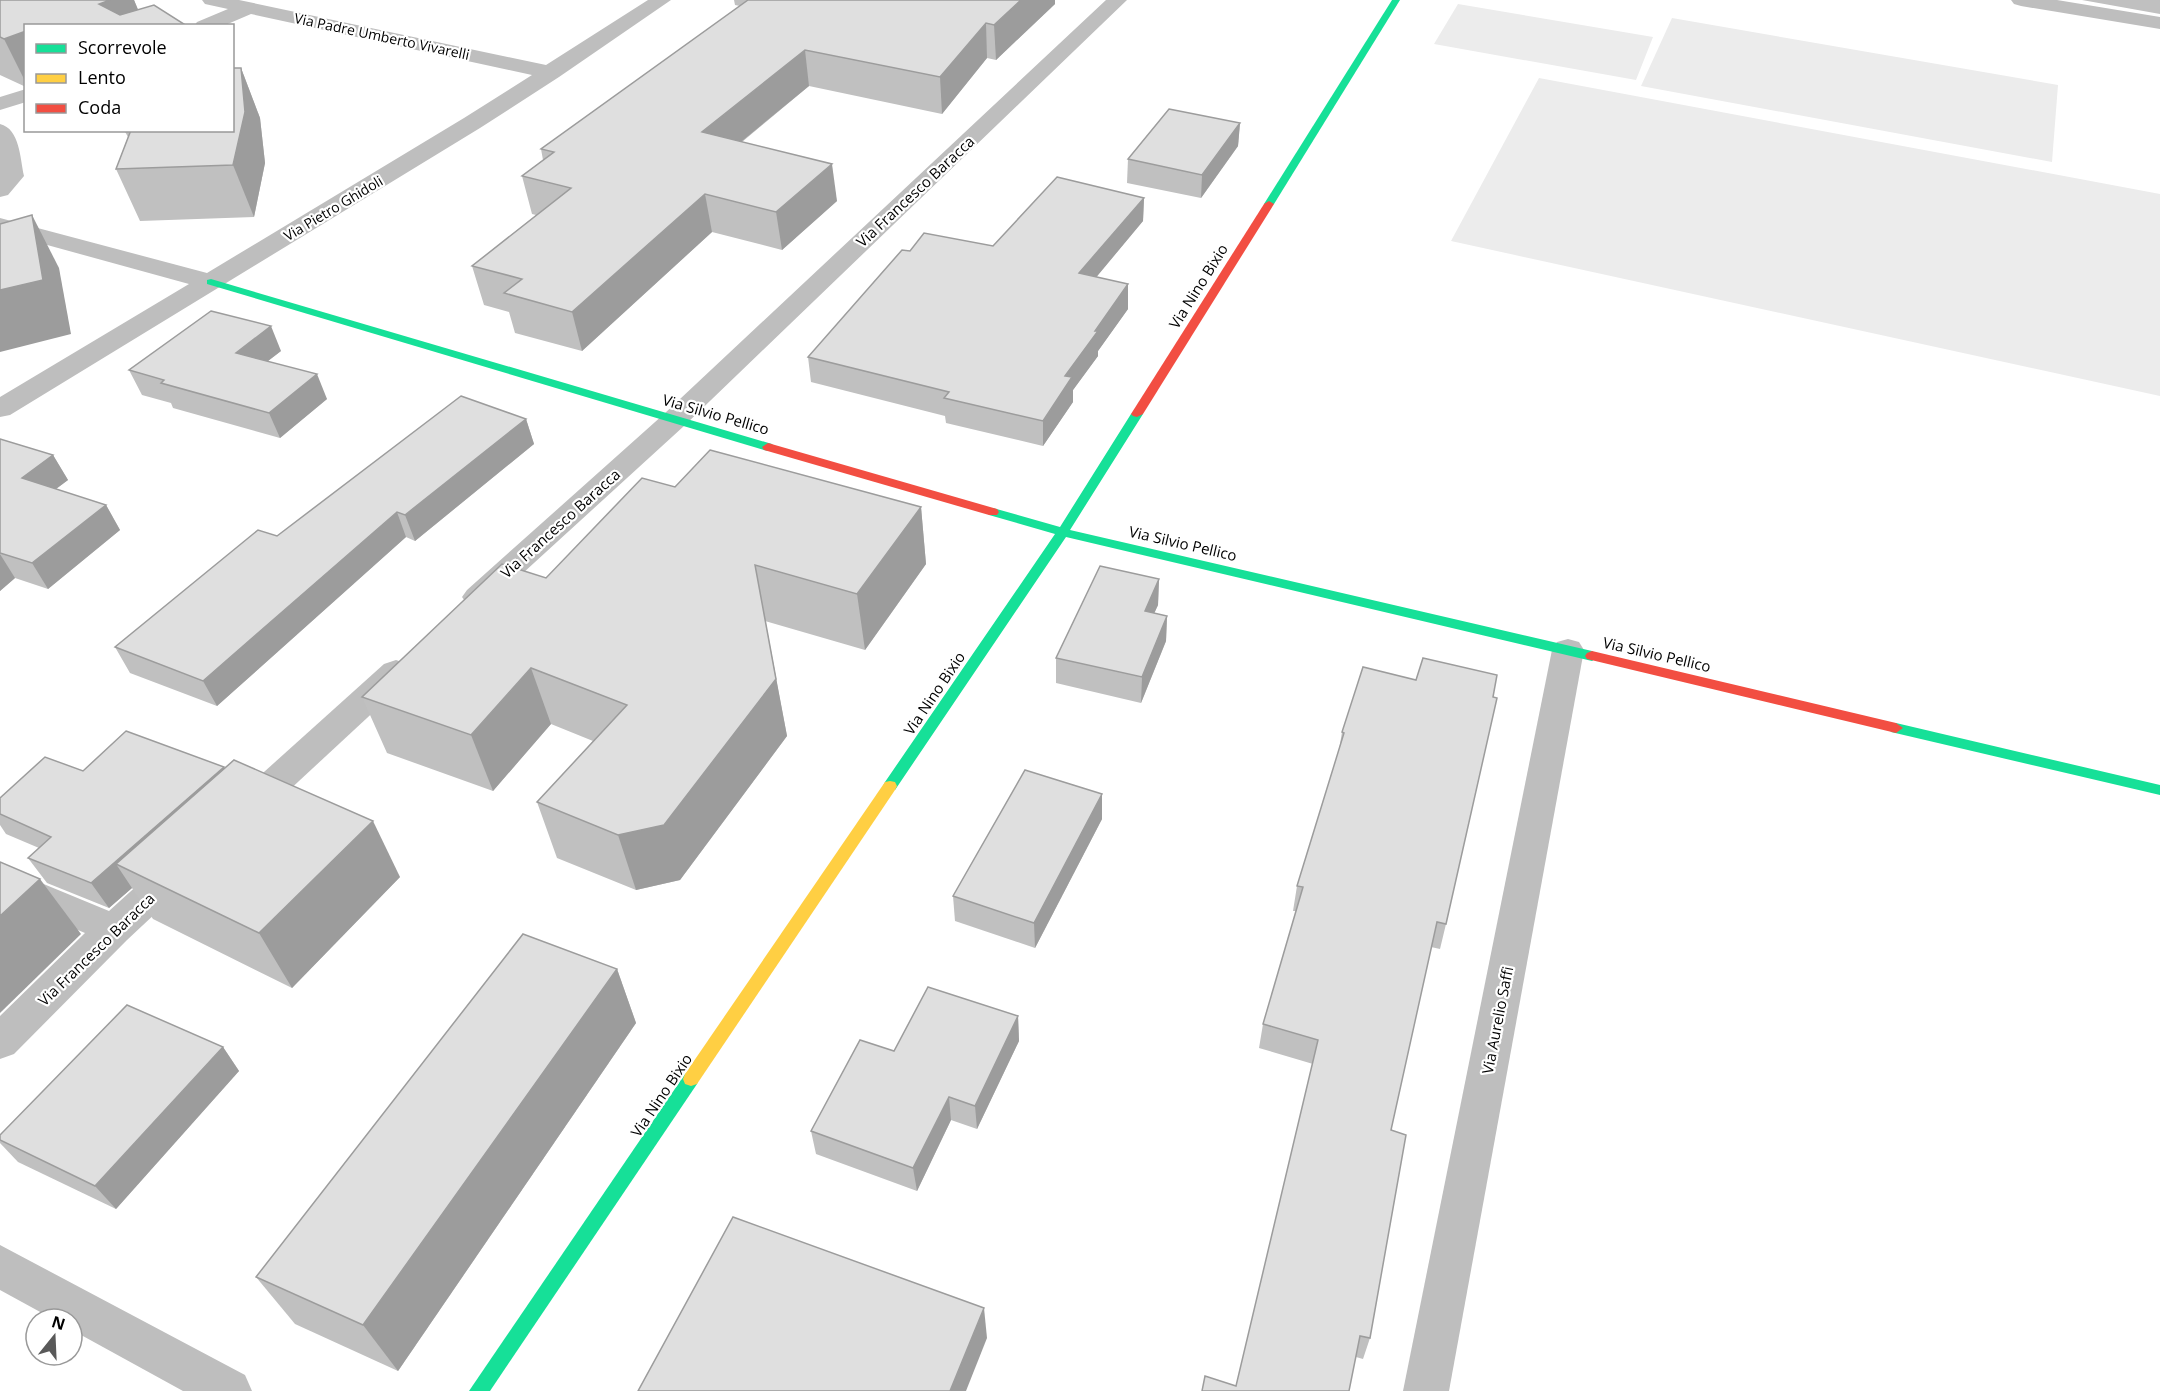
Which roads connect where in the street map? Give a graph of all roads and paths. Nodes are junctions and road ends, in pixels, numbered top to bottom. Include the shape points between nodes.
1 (212, 0) edge
2 (661, 0) edge
3 (1117, 0) edge
4 (1396, 0) edge
5 (2021, 0) edge
6 (249, 8) junction
7 (2160, 23) edge
8 (209, 24) edge
9 (552, 73) junction
10 (24, 95) edge
11 (0, 104) edge
12 (0, 131) edge
13 (0, 190) edge
14 (0, 225) edge
15 (211, 282) junction
16 (0, 409) edge
17 (674, 420) junction
18 (1064, 532) junction
19 (462, 612) edge
20 (1568, 650) junction
21 (418, 652) edge
22 (2160, 790) edge
23 (225, 828) edge
24 (199, 852) edge
25 (0, 881) edge
26 (114, 929) junction
27 (0, 1042) edge
28 (0, 1266) edge
29 (229, 1391) edge
30 (479, 1391) edge
31 (1426, 1391) edge

1 - 6 street, Via Padre Umberto Vivarelli
2 - 9 street, Via Pietro Ghidoli
3 - 17 street, Via Francesco Baracca
4 - 18 street, Via Nino Bixio
5 - 7 street
6 - 8 street
6 - 9 street, Via Padre Umberto Vivarelli
9 - 15 street, Via Pietro Ghidoli
10 - 11 street
12 - 13 street via 13,176
14 - 15 street
15 - 16 street, Via Pietro Ghidoli
15 - 17 street, Via Silvio Pellico
17 - 18 street, Via Silvio Pellico
17 - 19 street, Via Francesco Baracca
18 - 20 street, Via Silvio Pellico
18 - 30 street, Via Nino Bixio
20 - 22 street, Via Silvio Pellico
20 - 31 street, Via Aurelio Saffi
21 - 23 street
24 - 26 street, Via Francesco Baracca
25 - 26 street
26 - 27 street, Via Francesco Baracca
28 - 29 street

